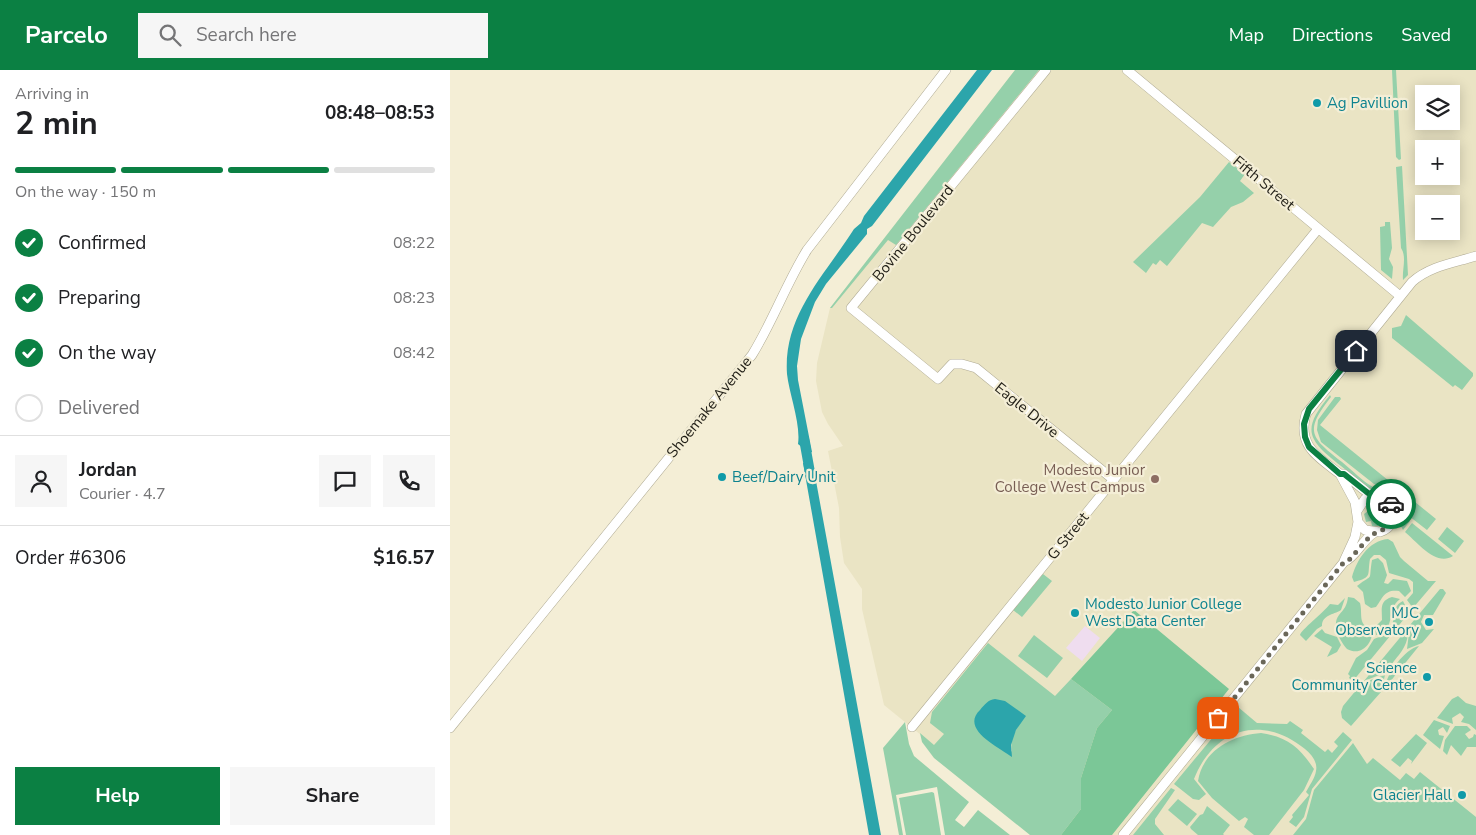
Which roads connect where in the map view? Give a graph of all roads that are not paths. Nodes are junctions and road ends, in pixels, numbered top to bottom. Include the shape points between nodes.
1 (946, 70) edge
2 (1046, 70) edge
3 (1127, 70) edge
4 (1318, 229) junction
5 (1476, 256) edge
6 (1400, 296) junction
7 (938, 379) joint
8 (1340, 474) junction
9 (1114, 480) junction
10 (1375, 496) junction
11 (1357, 511) junction
12 (1358, 522) junction
13 (1374, 533) junction
14 (1344, 562) junction
15 (912, 727) dead end
16 (450, 728) edge
17 (1123, 835) edge

1 - 16 street, Shoemake Avenue via 807,250 752,355
2 - 7 street, Bovine Boulevard via 851,308
3 - 4 street, Fifth Street
4 - 6 street, Fifth Street
4 - 9 street, G Street
5 - 6 street via 1425,272
6 - 8 street via 1306,414 1304,432 1309,447
7 - 9 street, Eagle Drive via 952,364 976,368
8 - 10 street
8 - 11 street
9 - 15 street, G Street
10 - 11 street via 1362,502
10 - 13 street via 1388,501 1394,514 1389,527
11 - 12 street
12 - 13 street via 1365,530
12 - 14 street
13 - 14 street
14 - 17 street

